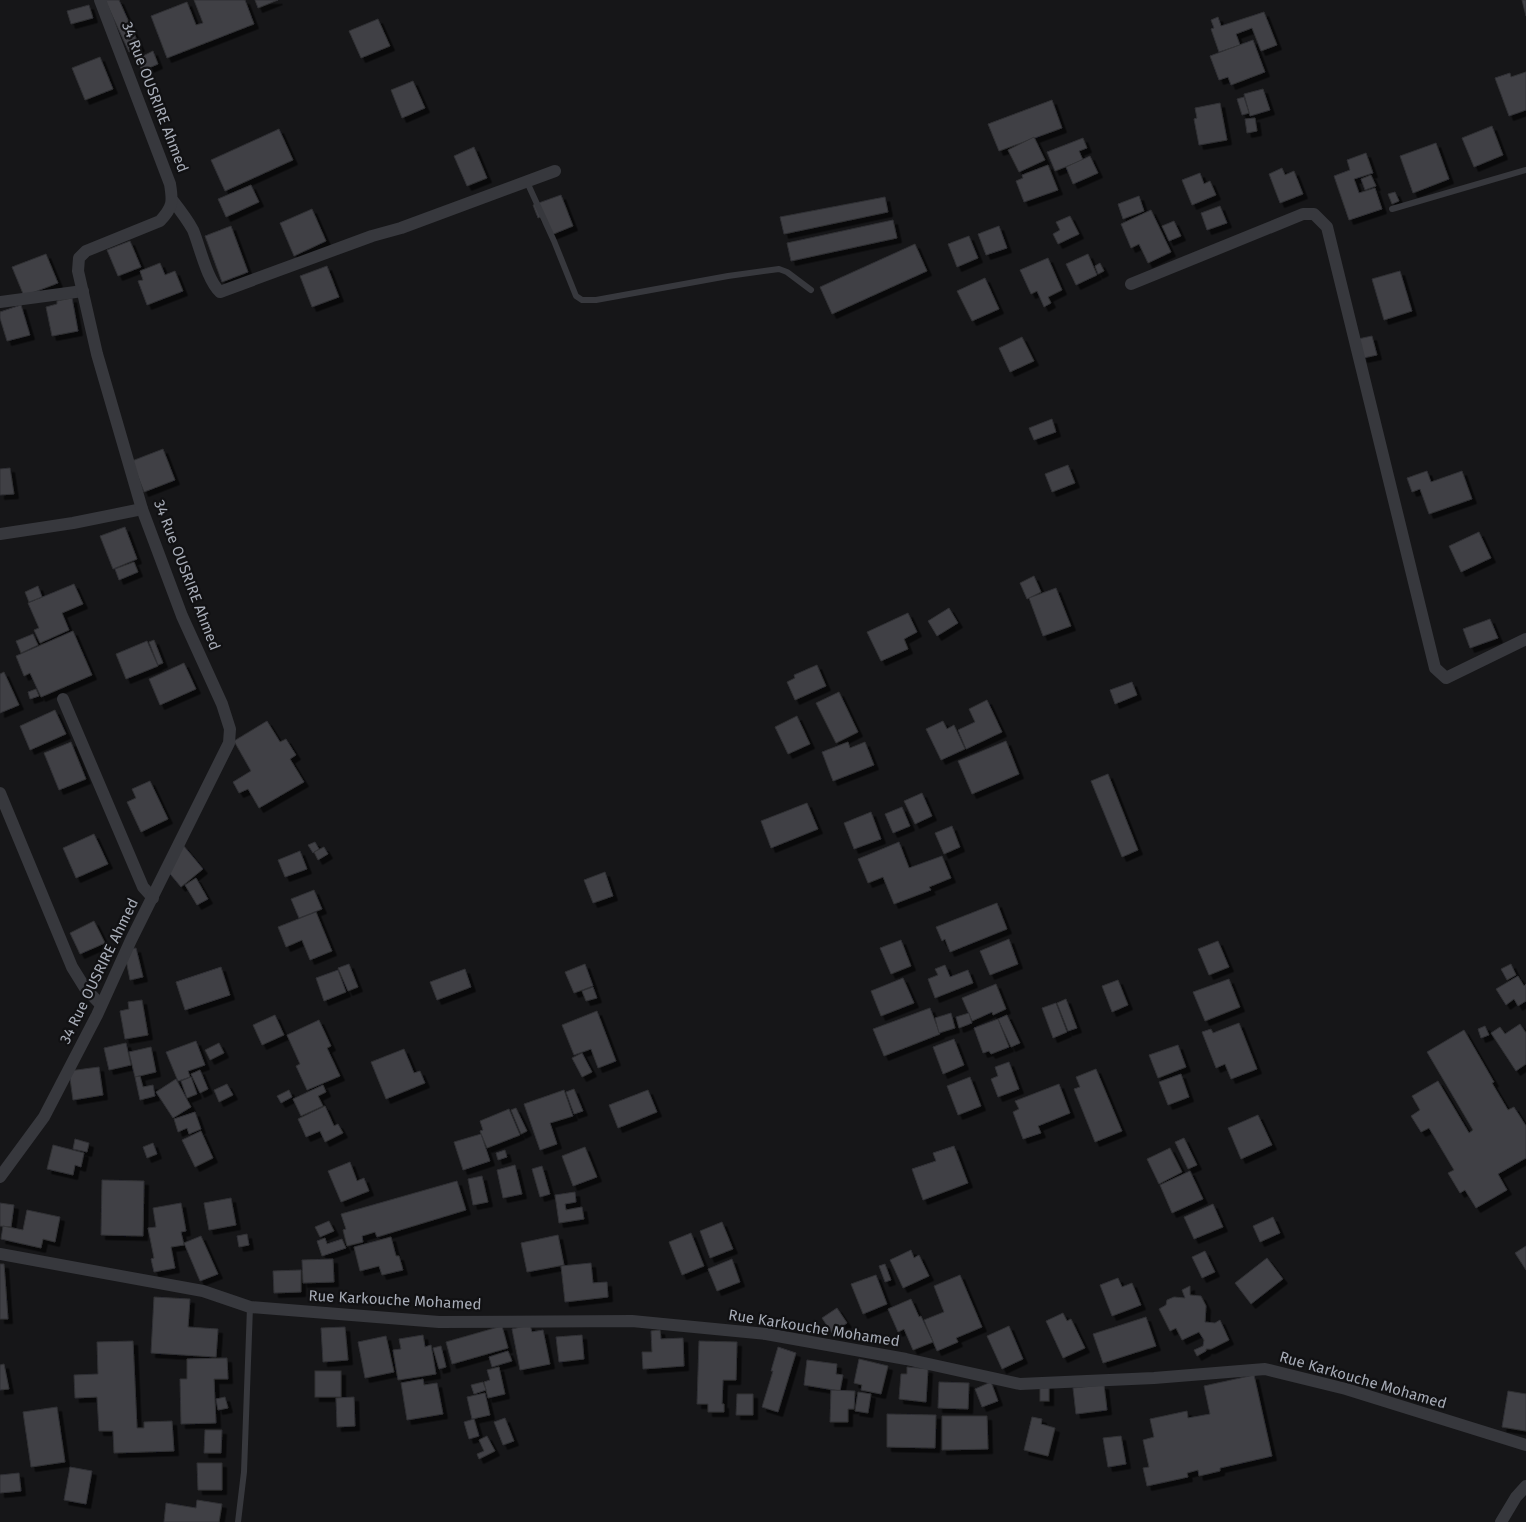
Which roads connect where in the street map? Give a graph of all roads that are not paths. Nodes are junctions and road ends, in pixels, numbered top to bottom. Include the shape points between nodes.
1 (100, 0) edge
2 (1526, 170) edge
3 (555, 171) dead end
4 (527, 182) junction
5 (172, 201) junction
6 (1392, 209) dead end
7 (1131, 284) dead end
8 (812, 290) dead end
9 (83, 291) junction
10 (0, 302) edge
11 (142, 509) junction
12 (0, 534) edge
13 (1526, 639) edge
14 (63, 700) dead end
15 (0, 793) edge
16 (153, 898) junction
17 (101, 1006) junction
18 (0, 1177) edge
19 (0, 1254) edge
20 (250, 1307) junction
21 (1526, 1445) edge
22 (1526, 1486) edge
23 (238, 1522) edge
24 (1501, 1522) edge

1 - 5 street, 34 Rue OUSRIRE Ahmed via 170,184
2 - 6 lane
3 - 4 street
4 - 5 street via 220,292 213,283 186,218
4 - 8 lane via 576,296 582,300 779,269
5 - 9 street, 34 Rue OUSRIRE Ahmed via 160,221 86,251 79,258 78,271
7 - 13 street via 1303,214 1314,214 1327,227 1435,668 1446,678
9 - 10 street
9 - 11 street, 34 Rue OUSRIRE Ahmed via 97,354
11 - 12 street
11 - 16 street, 34 Rue OUSRIRE Ahmed via 182,616 230,729 228,742
14 - 16 street via 144,887
15 - 17 street via 72,967
16 - 17 street, 34 Rue OUSRIRE Ahmed
17 - 18 street, 34 Rue OUSRIRE Ahmed via 44,1117
19 - 20 street, Rue Karkouche Mohamed via 203,1291
20 - 21 street, Rue Karkouche Mohamed via 439,1322 632,1321 766,1334 906,1359 1020,1384 1265,1369 1346,1389
20 - 23 lane via 244,1472
22 - 24 street

